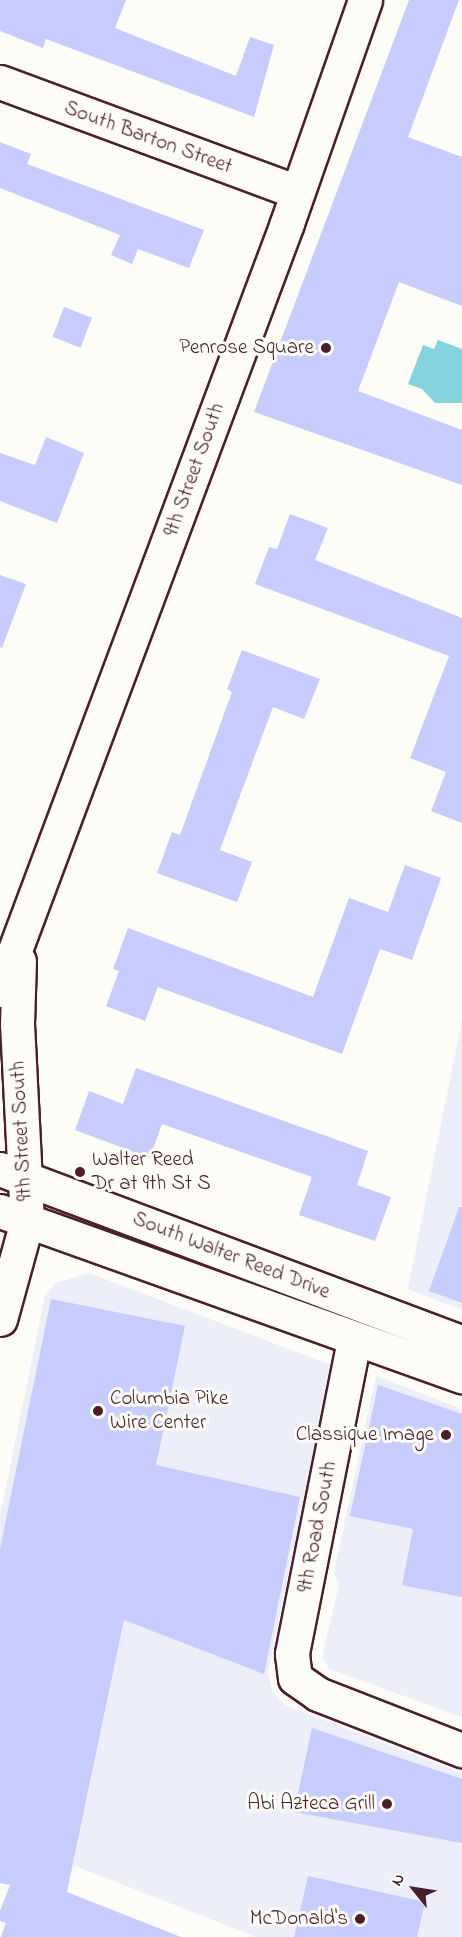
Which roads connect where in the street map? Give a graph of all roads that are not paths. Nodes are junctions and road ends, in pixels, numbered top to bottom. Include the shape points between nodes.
1 (365, 0) edge
2 (0, 82) edge
3 (297, 192) junction
4 (20, 938) junction
5 (0, 990) edge
6 (12, 1174) edge
7 (14, 1216) edge
8 (0, 1319) edge
9 (354, 1340) junction
10 (462, 1342) edge
11 (462, 1376) edge
12 (462, 1750) edge

1 - 3 street, 9th Street South
2 - 3 street, South Barton Street
3 - 4 street, 9th Street South
4 - 5 street, 9th Street South
4 - 6 street, 9th Street South
6 - 7 street, 9th Street South
6 - 10 street, South Walter Reed Drive
7 - 8 street, 9th Street South
7 - 9 street, South Walter Reed Drive
9 - 11 street, South Walter Reed Drive
9 - 12 street, 9th Road South via 292,1654 295,1678 318,1694

